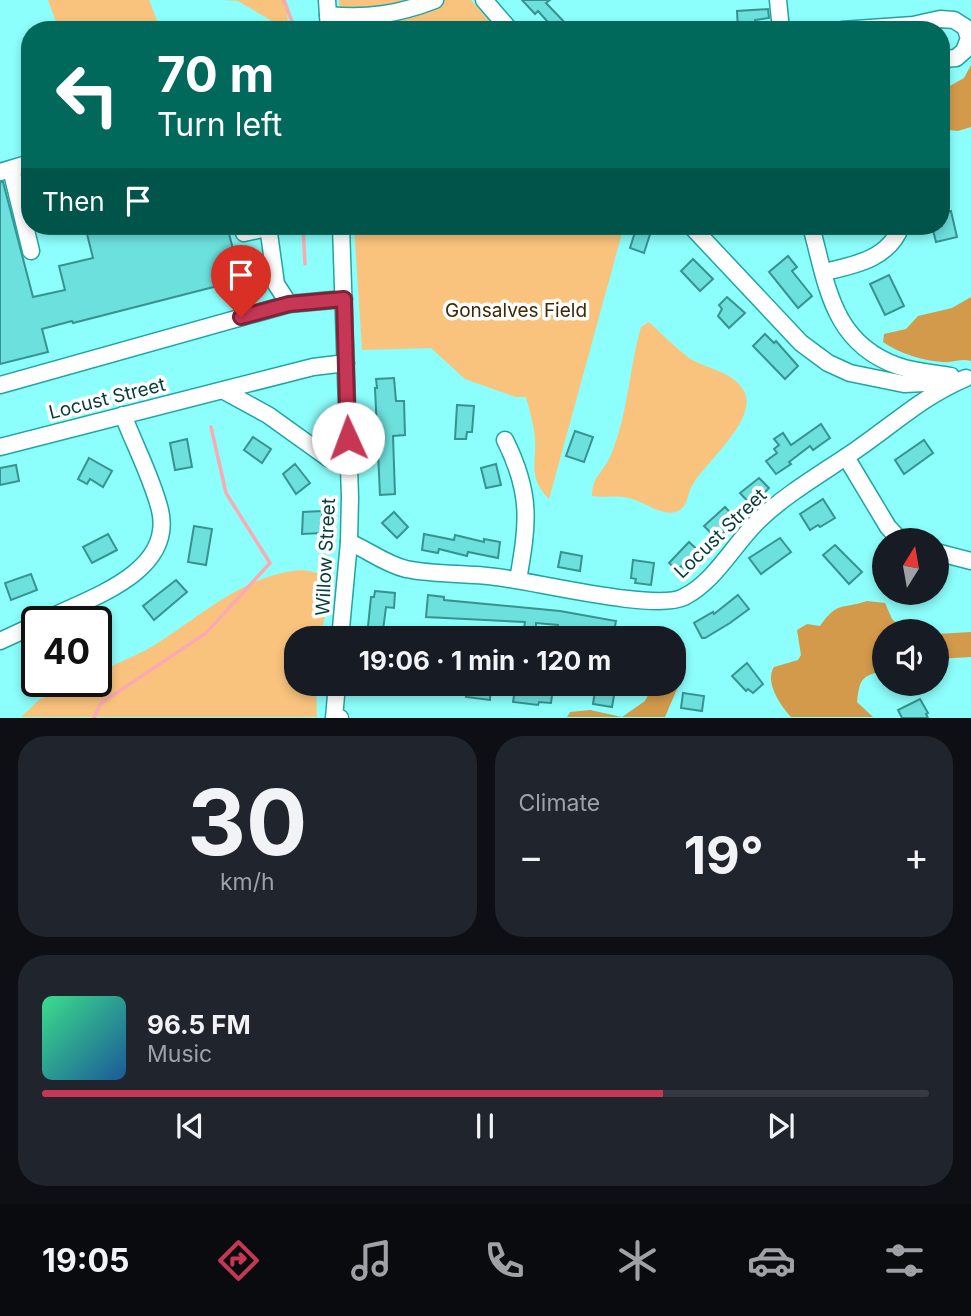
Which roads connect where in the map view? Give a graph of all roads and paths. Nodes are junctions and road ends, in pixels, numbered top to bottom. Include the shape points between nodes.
1 (435, 0) edge
2 (484, 0) edge
3 (778, 0) edge
4 (328, 15) edge
5 (502, 21) edge
6 (780, 21) edge
7 (938, 21) edge
8 (950, 58) edge
9 (6, 171) edge
10 (21, 219) edge
11 (26, 235) edge
12 (268, 235) edge
13 (341, 235) edge
14 (700, 235) edge
15 (814, 235) edge
16 (897, 235) edge
17 (31, 251) dead end
18 (824, 272) junction
19 (344, 299) junction
20 (289, 304) junction
21 (346, 363) junction
22 (969, 378) edge
23 (0, 384) edge
24 (224, 391) junction
25 (123, 415) junction
26 (505, 440) dead end
27 (0, 447) edge
28 (846, 457) junction
29 (349, 466) junction
30 (889, 528) edge
31 (349, 542) junction
32 (949, 555) edge
33 (971, 561) edge
34 (518, 580) junction
35 (73, 606) edge
36 (341, 626) edge
37 (21, 631) edge
38 (0, 641) edge
39 (336, 696) edge
40 (334, 718) edge
41 (340, 718) edge

1 - 4 street via 373,17
2 - 5 street
3 - 6 street
7 - 8 street via 957,21 969,38 964,51
9 - 10 street
11 - 17 street
12 - 20 street via 276,284
13 - 19 street, Willow Street
14 - 22 street via 802,343 828,363 850,373 904,384
15 - 18 street
16 - 18 street via 877,255
18 - 22 street via 842,325 867,352 909,369
19 - 20 street
19 - 21 street, Willow Street
20 - 23 street
21 - 24 street, Locust Street
21 - 29 street, Willow Street
22 - 28 street, Locust Street via 928,396
24 - 25 street, Locust Street
24 - 29 street
25 - 27 street, Locust Street
25 - 35 street via 160,510 156,549 130,577
26 - 34 street via 519,470 527,510
28 - 30 street
28 - 34 street, Locust Street via 761,519 705,581 681,599 651,601
29 - 31 street, Willow Street
31 - 34 street, Locust Street via 404,568
31 - 36 street, Willow Street
32 - 33 street
37 - 38 street
39 - 40 street
40 - 41 street

